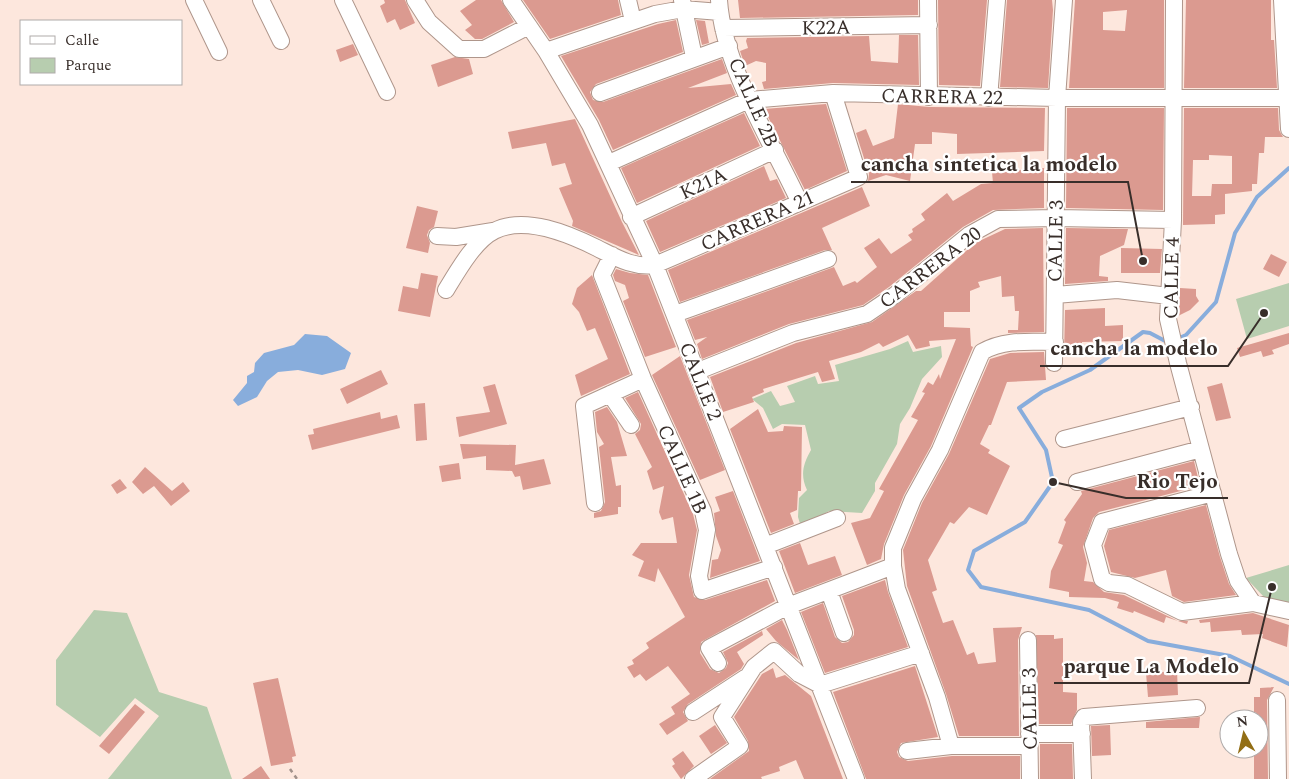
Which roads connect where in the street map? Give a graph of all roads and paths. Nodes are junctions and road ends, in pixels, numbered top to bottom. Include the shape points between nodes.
1 (194, 0) edge
2 (261, 0) edge
3 (343, 0) edge
4 (415, 0) edge
5 (511, 0) edge
6 (628, 0) edge
7 (928, 0) edge
8 (997, 0) edge
9 (1064, 0) edge
10 (1174, 0) edge
11 (1282, 0) edge
12 (683, 4) edge
13 (721, 13) edge
14 (634, 21) junction
15 (929, 25) junction
16 (529, 26) junction
17 (281, 41) dead end
18 (729, 46) junction
19 (546, 51) junction
20 (219, 52) dead end
21 (694, 58) junction
22 (387, 92) dead end
23 (600, 93) dead end
24 (832, 94) junction
25 (929, 97) junction
26 (989, 98) junction
27 (1056, 98) junction
28 (1289, 98) edge
29 (1173, 99) junction
30 (749, 100) junction
31 (1289, 129) edge
32 (775, 150) junction
33 (609, 163) junction
34 (799, 201) junction
35 (631, 217) junction
36 (1056, 218) junction
37 (1172, 220) junction
38 (493, 231) junction
39 (437, 236) dead end
40 (612, 255) junction
41 (828, 259) dead end
42 (655, 265) junction
43 (446, 290) dead end
44 (1055, 295) junction
45 (1169, 296) junction
46 (675, 314) junction
47 (1055, 342) junction
48 (1054, 363) dead end
49 (698, 371) junction
50 (643, 379) junction
51 (610, 394) junction
52 (1191, 407) junction
53 (632, 425) dead end
54 (1064, 439) dead end
55 (1202, 449) junction
56 (1077, 482) dead end
57 (1212, 492) junction
58 (595, 503) dead end
59 (837, 518) dead end
60 (765, 546) junction
61 (893, 566) junction
62 (774, 567) junction
63 (829, 591) junction
64 (1253, 603) junction
65 (788, 606) junction
66 (1289, 611) edge
67 (844, 633) dead end
68 (1028, 640) dead end
69 (921, 653) junction
70 (718, 663) dead end
71 (750, 676) junction
72 (820, 685) junction
73 (1277, 700) dead end
74 (1197, 708) dead end
75 (693, 712) dead end
76 (1082, 734) junction
77 (1029, 740) junction
78 (951, 746) junction
79 (907, 751) dead end
80 (290, 769) dead end
81 (297, 779) edge
82 (693, 779) edge
83 (856, 779) edge
84 (1030, 779) edge
85 (1083, 779) edge
86 (1278, 779) edge

1 - 20 street
2 - 17 street
3 - 22 street
4 - 16 street via 429,22 459,49 484,49
5 - 16 street, CALLE 2
6 - 14 street
7 - 15 street
8 - 26 street
9 - 27 street, CALLE 3
10 - 29 street, CALLE 4
11 - 28 street
12 - 13 street, K22A
12 - 14 street, K22A
12 - 21 street
13 - 15 street, K22A
13 - 18 street, CALLE 2B
14 - 19 street, K22A
15 - 25 street
16 - 19 street, CALLE 2
18 - 21 street
18 - 30 street, CALLE 2B
19 - 33 street, CALLE 2
21 - 23 street
24 - 25 street, CARRERA 22
24 - 30 street, CARRERA 22
24 - 34 street, CARRERA 21 via 859,176
25 - 26 street, CARRERA 22
26 - 27 street, CARRERA 22
27 - 29 street, CARRERA 22
27 - 36 street, CALLE 3
28 - 29 street, CARRERA 22
28 - 31 street
29 - 37 street, CALLE 4
30 - 32 street, CALLE 2B
30 - 33 street, CARRERA 22
32 - 34 street, CALLE 2B
32 - 35 street, K21A
33 - 35 street, CALLE 2
34 - 42 street, CARRERA 21
35 - 42 street, CALLE 2
36 - 37 street, CARRERA 20
36 - 44 street, CALLE 3
36 - 49 street, CARRERA 20 via 998,219 969,235 867,314 793,333
37 - 45 street, CALLE 4
38 - 39 street via 456,237
38 - 40 street via 515,226 535,227 580,240
38 - 43 street via 471,252
40 - 42 street via 640,267
40 - 50 street via 602,275
41 - 46 street
42 - 46 street, CALLE 2
44 - 45 street via 1117,290
44 - 47 street, CALLE 3
45 - 52 street, CALLE 4 via 1168,319
46 - 49 street, CALLE 2
47 - 48 street, CALLE 3
47 - 61 street via 1006,342 982,352 940,450 901,525 893,548
49 - 60 street, CALLE 2
50 - 51 street
50 - 62 street, CALLE 1B via 703,512 707,530 699,576 702,591
51 - 53 street
51 - 58 street via 584,406
52 - 54 street
52 - 55 street, CALLE 4
55 - 56 street
55 - 57 street, CALLE 4
57 - 64 street, CALLE 4 via 1238,581
57 - 64 street via 1102,522 1093,545 1102,579 1109,584 1127,585 1182,612
59 - 60 street
60 - 62 street, CALLE 2
61 - 63 street
61 - 69 street via 897,589
62 - 65 street, CALLE 2
63 - 65 street
63 - 67 street
64 - 66 street
65 - 70 street via 709,648
65 - 72 street, CALLE 2
68 - 77 street, CALLE 3
69 - 72 street
69 - 78 street
71 - 72 street via 754,667 774,651 798,674
71 - 75 street
71 - 82 street via 722,717 740,746
72 - 83 street, CALLE 2
73 - 86 street
74 - 76 street via 1087,716 1082,719
76 - 77 street
76 - 85 street
77 - 78 street
77 - 84 street, CALLE 3
78 - 79 street
80 - 81 path

